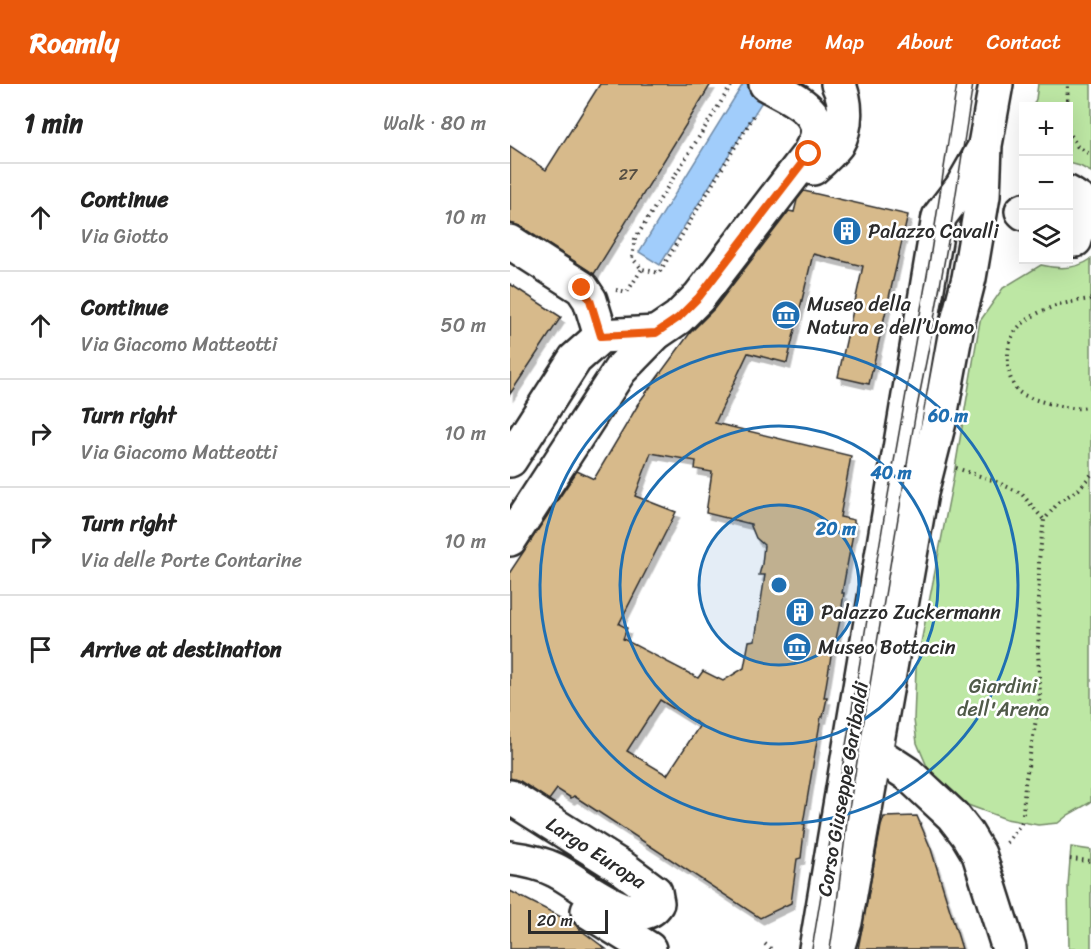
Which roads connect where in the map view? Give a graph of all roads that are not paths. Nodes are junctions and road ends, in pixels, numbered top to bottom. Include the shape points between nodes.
1 (838, 84) edge
2 (996, 84) edge
3 (764, 94) edge
4 (985, 145) junction
5 (782, 189) junction
6 (1073, 196) edge
7 (1073, 240) edge
8 (510, 242) edge
9 (656, 333) junction
10 (601, 336) junction
11 (511, 456) edge
12 (510, 539) edge
13 (876, 753) junction
14 (510, 797) edge
15 (510, 860) edge
16 (649, 949) edge
17 (816, 949) edge
18 (837, 949) edge
19 (1009, 949) edge

1 - 5 street via 844,123 838,142 826,158
2 - 4 street, Corso Giuseppe Garibaldi
3 - 5 street via 806,107 817,120 818,136 809,154
4 - 13 street, Corso Giuseppe Garibaldi via 983,196 969,278 921,493
4 - 17 street, Corso Giuseppe Garibaldi via 962,187 939,217
5 - 9 street via 699,297
6 - 7 street via 1085,204 1080,211 1086,223 1077,227
8 - 10 street via 582,288 590,300
9 - 10 street
9 - 12 street via 620,370
10 - 11 street via 575,359
13 - 18 street, Corso Giuseppe Garibaldi
13 - 19 street via 908,774 967,834 979,854
14 - 15 street, Largo Europa via 624,869 655,892 657,903 654,909 634,913 555,870 528,860
15 - 16 street, Largo Europa

